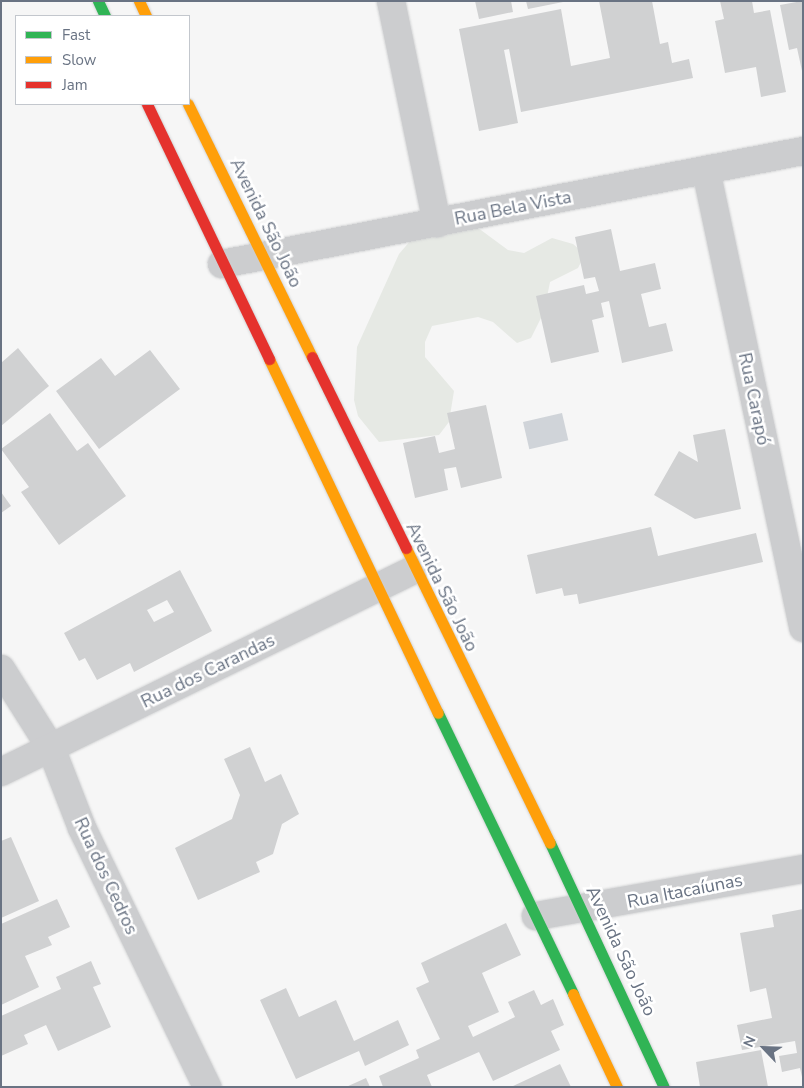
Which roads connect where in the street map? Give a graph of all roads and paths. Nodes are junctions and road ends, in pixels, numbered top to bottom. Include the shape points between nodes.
1 (98, 1) edge
2 (139, 1) edge
3 (391, 1) edge
4 (105, 15) edge
5 (146, 15) edge
6 (147, 105) edge
7 (188, 105) edge
8 (803, 151) edge
9 (706, 170) junction
10 (437, 223) junction
11 (262, 257) junction
12 (222, 264) junction
13 (414, 570) junction
14 (377, 588) junction
15 (803, 628) edge
16 (1, 669) edge
17 (51, 748) junction
18 (1, 772) edge
19 (803, 869) edge
20 (583, 910) junction
21 (536, 916) junction
22 (207, 1087) edge
23 (616, 1087) edge
24 (664, 1087) edge

1 - 4 street
2 - 5 street
3 - 10 street
6 - 12 street
7 - 11 street, Avenida São João
8 - 9 street, Rua Bela Vista
9 - 10 street, Rua Bela Vista
9 - 15 street, Rua Carapó
10 - 11 street, Rua Bela Vista
11 - 12 street, Rua Bela Vista
11 - 13 street, Avenida São João
12 - 14 street
13 - 14 street, Rua dos Carandas
13 - 20 street, Avenida São João
14 - 17 street, Rua dos Carandas
14 - 21 street
16 - 17 street, Rua dos Cedros
17 - 18 street, Rua dos Carandas
17 - 22 street, Rua dos Cedros via 82,828
19 - 20 street, Rua Itacaíunas
20 - 21 street, Rua Itacaíunas
20 - 24 street, Avenida São João
21 - 23 street

